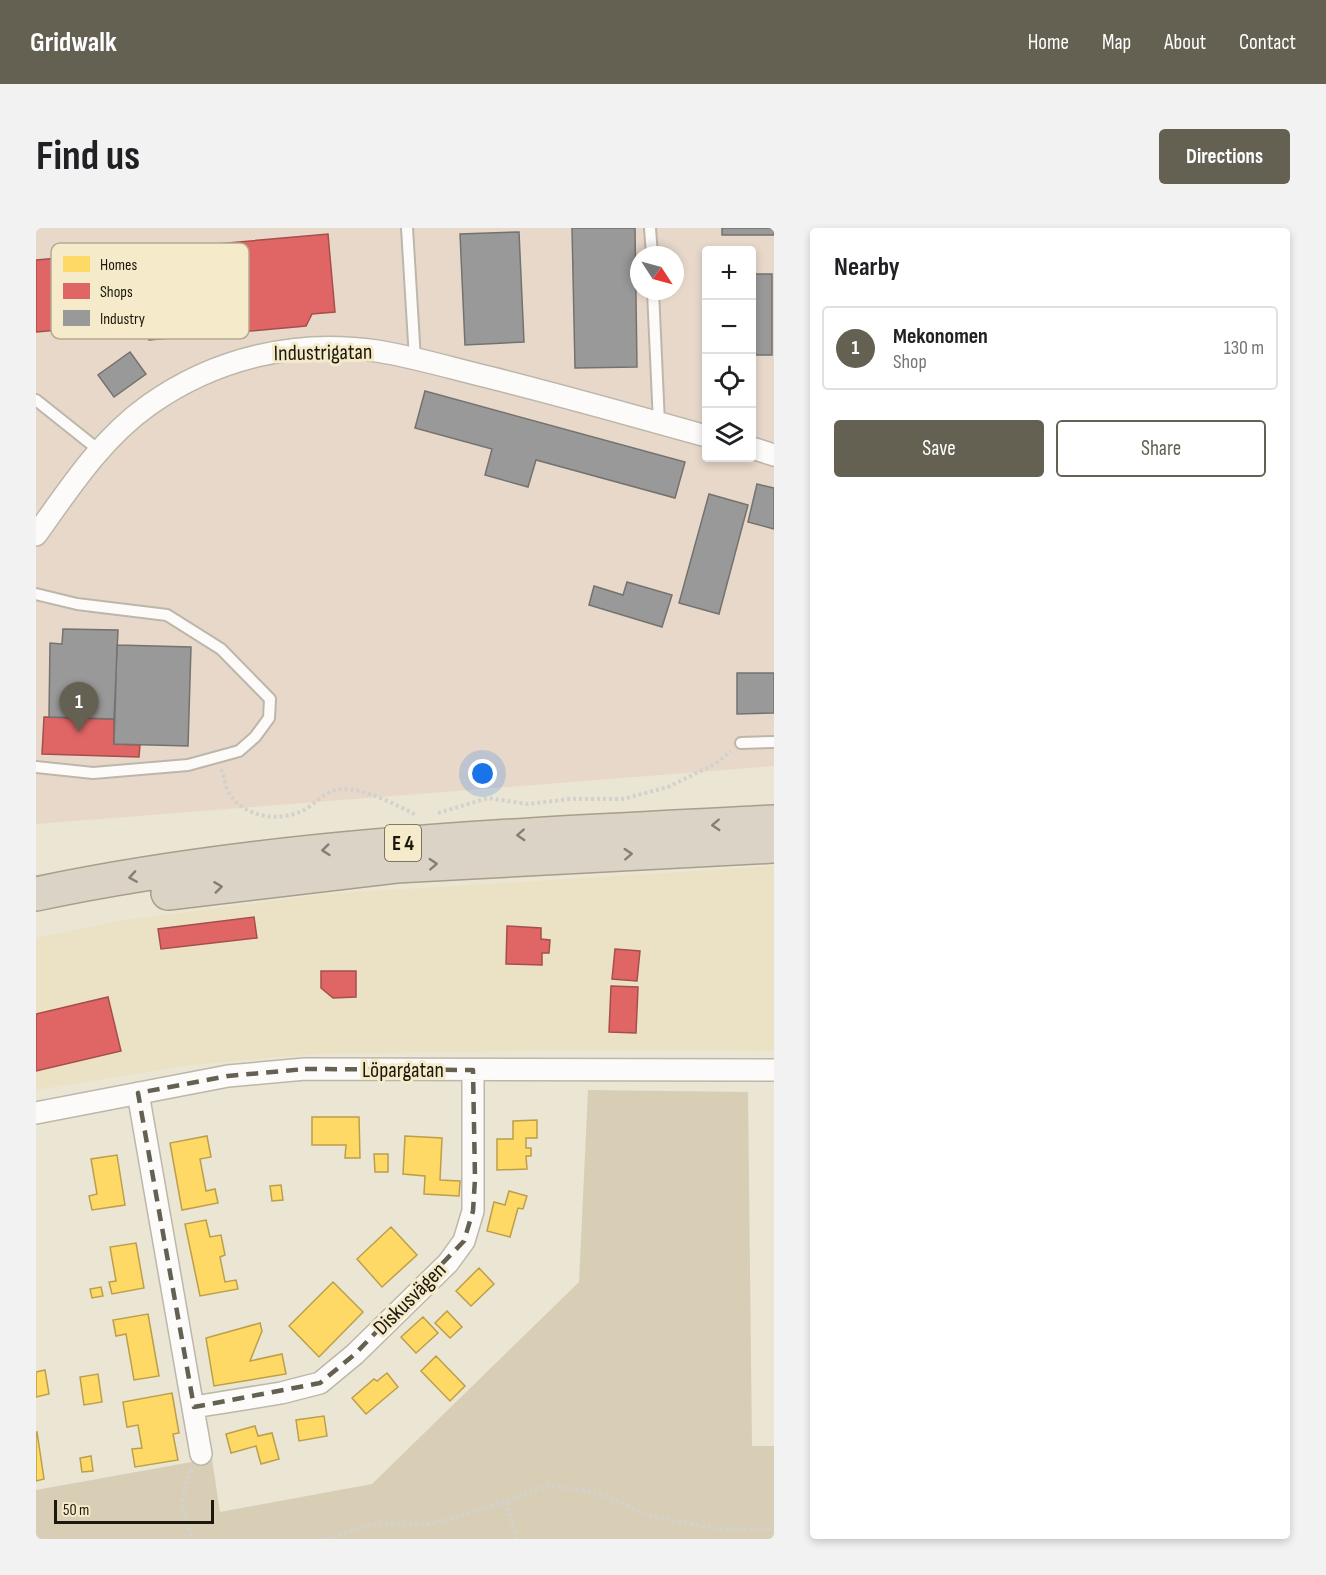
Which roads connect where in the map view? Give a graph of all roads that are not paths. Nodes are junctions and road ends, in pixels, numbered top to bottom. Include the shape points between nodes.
1 (408, 228) edge
2 (650, 228) edge
3 (651, 246) edge
4 (653, 300) edge
5 (415, 359) junction
6 (36, 400) edge
7 (659, 423) junction
8 (702, 435) edge
9 (756, 449) edge
10 (100, 451) junction
11 (774, 454) edge
12 (36, 535) edge
13 (36, 594) edge
14 (741, 742) road end
15 (774, 742) edge
16 (36, 767) edge
17 (774, 822) edge
18 (774, 846) edge
19 (36, 894) edge
20 (36, 915) edge
21 (473, 1070) junction
22 (774, 1070) edge
23 (138, 1093) junction
24 (36, 1113) edge
25 (194, 1407) junction
26 (201, 1454) road end

1 - 5 lane
2 - 3 lane
4 - 7 lane
5 - 7 street, Industrigatan
5 - 10 street, Industrigatan via 339,348 266,352 192,378 147,406
6 - 10 lane
7 - 8 street, Industrigatan
9 - 11 street
10 - 12 street, Industrigatan
13 - 16 lane via 77,604 167,615 221,649 270,699 269,718 239,751 188,765 93,773
14 - 15 lane
17 -> 19 highway, E 4 via 454,838 324,850 223,862
20 -> 18 highway, E 4 via 156,894 396,866
21 - 22 street, Löpargatan
21 - 23 street, Löpargatan via 305,1069 228,1076
21 - 25 street, Diskusvägen via 473,1211 464,1241 448,1263 320,1383
23 - 24 street, Löpargatan
23 - 25 street
25 - 26 street

